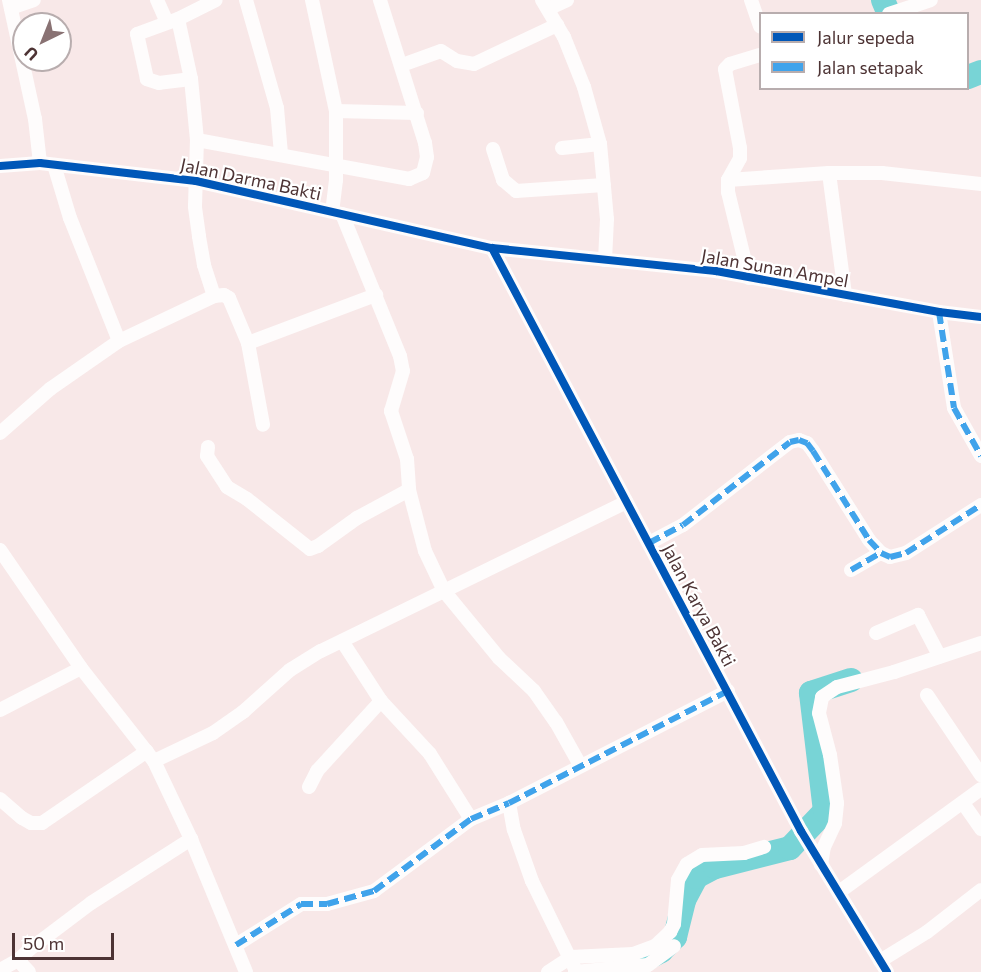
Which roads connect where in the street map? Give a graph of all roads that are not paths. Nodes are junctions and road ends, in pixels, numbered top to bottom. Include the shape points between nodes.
1 (34, 0) edge
2 (157, 0) edge
3 (216, 0) edge
4 (246, 0) edge
5 (312, 0) edge
6 (380, 0) edge
7 (567, 0) edge
8 (751, 0) edge
9 (931, 0) edge
10 (10, 4) edge
11 (545, 4) edge
12 (895, 12) edge
13 (172, 21) junction
14 (759, 23) edge
15 (557, 25) junction
16 (759, 55) edge
17 (402, 65) junction
18 (191, 80) junction
19 (336, 111) junction
20 (417, 113) junction
21 (197, 140) junction
22 (600, 144) junction
23 (562, 148) dead end
24 (493, 149) dead end
25 (281, 154) junction
26 (40, 163) junction
27 (337, 164) junction
28 (54, 165) junction
29 (0, 166) edge
30 (829, 173) junction
31 (728, 180) junction
32 (196, 181) junction
33 (981, 184) edge
34 (604, 185) junction
35 (337, 212) junction
36 (492, 248) junction
37 (605, 260) junction
38 (749, 278) junction
39 (376, 295) junction
40 (845, 295) junction
41 (214, 296) junction
42 (939, 312) junction
43 (981, 317) edge
44 (119, 341) junction
45 (248, 343) junction
46 (263, 425) dead end
47 (0, 433) edge
48 (208, 447) dead end
49 (981, 456) edge
50 (409, 490) junction
51 (627, 502) junction
52 (981, 505) edge
53 (649, 543) junction
54 (0, 550) edge
55 (881, 553) junction
56 (850, 570) dead end
57 (444, 591) junction
58 (876, 633) dead end
59 (342, 641) junction
60 (981, 644) edge
61 (939, 655) junction
62 (81, 668) junction
63 (728, 691) junction
64 (927, 695) dead end
65 (381, 701) junction
66 (0, 710) edge
67 (151, 756) junction
68 (580, 765) junction
69 (981, 776) edge
70 (309, 787) dead end
71 (981, 789) edge
72 (0, 799) edge
73 (963, 803) junction
74 (508, 804) junction
75 (471, 819) junction
76 (981, 829) edge
77 (191, 839) junction
78 (764, 847) dead end
79 (820, 865) junction
80 (981, 890) edge
81 (839, 892) junction
82 (236, 945) junction
83 (674, 946) dead end
84 (645, 958) junction
85 (18, 960) junction
86 (574, 966) edge
87 (884, 966) edge
88 (0, 970) edge
89 (29, 972) edge
90 (246, 972) edge
91 (548, 972) edge

1 - 10 street
2 - 13 street
3 - 13 street
4 - 25 street via 277,108
5 - 19 street
6 - 17 street
7 - 11 street
8 - 14 street
9 - 12 street
10 - 26 street via 34,114
11 - 15 street
13 - 18 street
13 - 18 street via 137,34 144,74 159,83
15 - 17 street via 474,64 457,62 441,51
15 - 22 street via 584,87
16 - 31 street via 725,69 740,148 740,158
17 - 20 street
18 - 21 street
19 - 20 street
19 - 27 street
20 - 27 street via 427,157 418,177 395,177
21 - 25 street
21 - 32 street
22 - 23 street
22 - 34 street
24 - 34 street via 503,180 516,191
25 - 27 street
26 - 28 street, Jalan Darma Bakti
26 - 29 street, Jalan Darma Bakti
27 - 35 street
28 - 32 street, Jalan Darma Bakti
28 - 44 street via 70,218
30 - 31 street
30 - 33 street via 882,173
30 - 40 street
31 - 38 street
32 - 35 street, Jalan Darma Bakti
32 - 41 street via 199,236
34 - 37 street
35 - 36 street, Jalan Darma Bakti
35 - 39 street
36 - 37 street, Jalan Sunan Ampel
36 - 51 street, Jalan Karya Bakti
37 - 38 street, Jalan Sunan Ampel
38 - 40 street, Jalan Sunan Ampel
39 - 45 street
39 - 50 street via 403,371 391,411 407,459
40 - 42 street, Jalan Sunan Ampel
41 - 44 street
41 - 45 street via 229,298
42 - 43 street, Jalan Sunan Ampel
42 - 49 street via 954,408
44 - 47 street via 50,389
45 - 46 street
48 - 50 street via 207,456 227,487 310,549
50 - 57 street via 417,530
51 - 53 street, Jalan Karya Bakti
51 - 57 street
52 - 55 street via 906,553 890,557
53 - 55 street via 683,525 790,442 799,440 813,451 857,523
53 - 63 street, Jalan Karya Bakti
54 - 62 street
55 - 56 street
57 - 59 street
57 - 68 street via 499,658 534,691
58 - 61 street via 918,615
59 - 65 street
59 - 67 street via 290,670 213,733
60 - 61 street
61 - 79 street via 837,687 822,697 819,713 830,755 837,814
62 - 66 street
62 - 67 street
63 - 68 street
63 - 79 street, Jalan Karya Bakti
64 - 69 street
65 - 70 street via 317,771
65 - 75 street via 430,754
67 - 72 street via 42,823 22,818
67 - 77 street
68 - 74 street
71 - 73 street
73 - 76 street
73 - 81 street
74 - 75 street
74 - 86 street via 532,881
75 - 82 street via 374,891 327,904 302,904
77 - 82 street
77 - 85 street via 91,903
78 - 84 street via 744,854 693,858 678,880 674,924
79 - 81 street, Jalan Karya Bakti
80 - 87 street
81 - 87 street, Jalan Karya Bakti
82 - 90 street
83 - 84 street
84 - 86 street
85 - 88 street
85 - 89 street
86 - 91 street

